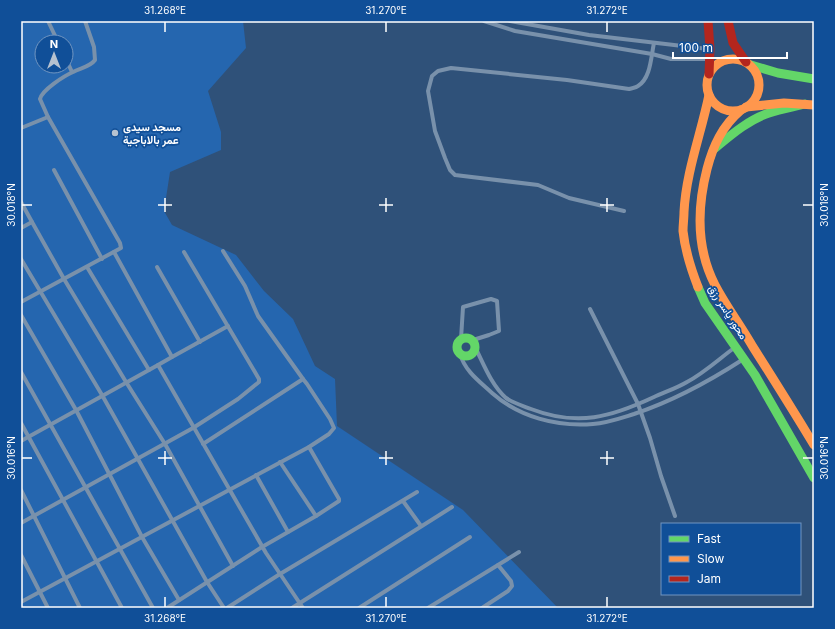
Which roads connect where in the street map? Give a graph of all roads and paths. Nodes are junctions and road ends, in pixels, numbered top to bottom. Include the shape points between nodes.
1 (48, 21) edge
2 (85, 21) edge
3 (484, 21) edge
4 (502, 21) edge
5 (510, 21) edge
6 (708, 21) edge
7 (728, 21) edge
8 (500, 26) junction
9 (54, 34) edge
10 (654, 43) junction
11 (710, 49) junction
12 (652, 54) junction
13 (710, 59) junction
14 (748, 64) junction
15 (74, 71) edge
16 (69, 74) edge
17 (709, 74) junction
18 (814, 79) edge
19 (709, 95) junction
20 (809, 105) edge
21 (744, 108) junction
22 (48, 117) junction
23 (21, 128) edge
24 (713, 150) junction
25 (54, 170) dead end
26 (21, 202) edge
27 (624, 211) dead end
28 (32, 222) junction
29 (21, 228) edge
30 (114, 252) junction
31 (184, 252) dead end
32 (223, 252) dead end
33 (21, 259) edge
34 (102, 259) junction
35 (87, 267) junction
36 (157, 267) dead end
37 (64, 279) junction
38 (40, 291) junction
39 (21, 302) edge
40 (590, 309) dead end
41 (21, 315) edge
42 (228, 326) junction
43 (461, 339) junction
44 (200, 342) junction
45 (474, 344) junction
46 (736, 347) junction
47 (460, 354) junction
48 (172, 357) junction
49 (744, 359) junction
50 (158, 365) junction
51 (149, 370) junction
52 (21, 372) edge
53 (303, 379) junction
54 (126, 382) junction
55 (102, 396) junction
56 (638, 404) junction
57 (76, 410) junction
58 (641, 412) junction
59 (21, 422) edge
60 (51, 424) junction
61 (193, 428) junction
62 (29, 437) junction
63 (21, 441) edge
64 (165, 444) junction
65 (203, 444) junction
66 (814, 445) edge
67 (309, 447) junction
68 (138, 459) junction
69 (280, 462) junction
70 (109, 474) junction
71 (256, 475) junction
72 (814, 478) edge
73 (86, 487) junction
74 (21, 490) edge
75 (229, 490) junction
76 (417, 492) dead end
77 (64, 500) junction
78 (403, 500) junction
79 (200, 506) junction
80 (452, 507) dead end
81 (34, 516) junction
82 (316, 516) junction
83 (675, 516) dead end
84 (172, 520) junction
85 (21, 523) edge
86 (421, 526) junction
87 (288, 532) junction
88 (142, 537) junction
89 (470, 537) dead end
90 (262, 547) junction
91 (120, 549) junction
92 (519, 552) dead end
93 (21, 555) edge
94 (97, 561) junction
95 (498, 565) junction
96 (233, 566) junction
97 (280, 574) junction
98 (66, 578) junction
99 (207, 582) junction
100 (40, 592) junction
101 (179, 600) junction
102 (21, 602) edge
103 (300, 603) junction
104 (48, 608) edge
105 (80, 608) edge
106 (122, 608) edge
107 (153, 608) edge
108 (167, 608) edge
109 (226, 608) edge
110 (292, 608) edge
111 (303, 608) edge
112 (359, 608) edge
113 (428, 608) edge
114 (482, 608) edge

1 - 9 lane
2 - 15 lane via 94,47 95,60
3 - 8 lane
4 - 8 lane
5 - 10 lane
6 - 11 main road
7 - 14 main road via 733,43
8 - 12 lane via 515,31
10 - 11 lane
10 - 12 lane
11 - 13 main road
12 - 13 lane via 671,59
12 - 27 lane via 643,82 638,87 629,89 451,68 438,71 432,76 428,91 435,131 450,170 455,175 538,185 569,198
13 - 17 main road
14 - 17 main road via 736,59 725,60 715,65
14 - 18 main road via 778,73
14 - 21 main road via 757,74 759,86 755,98
16 - 22 lane via 49,87 40,97
17 - 19 main road
19 - 21 main road via 720,107 730,111
19 - 46 main road, محور ياسر رزق via 685,193 685,242 690,267 699,291
20 - 21 main road via 773,104
20 - 24 main road via 780,109 758,118 737,130
21 - 24 main road, محور ياسر رزق via 726,123
22 - 23 lane
22 - 30 lane via 120,243 121,248
24 - 66 main road, محور ياسر رزق via 699,206 705,260 715,285
25 - 34 lane
26 - 28 lane
28 - 29 lane
28 - 37 lane
30 - 34 lane
30 - 48 lane
31 - 42 lane
32 - 53 lane via 245,286 258,316
33 - 38 lane
34 - 35 lane
35 - 37 lane
35 - 51 lane
36 - 44 lane
37 - 38 lane
37 - 54 lane
38 - 39 lane
38 - 55 lane
40 - 56 lane
41 - 57 lane
42 - 44 lane
42 - 61 lane via 259,382
43 - 45 main road via 467,337
43 - 45 lane via 463,307 491,299 497,301 499,331
43 - 47 main road via 457,345
44 - 48 lane
45 - 47 main road via 474,352 469,356
45 - 56 lane via 494,383 506,398 538,412 568,418 593,418
46 - 49 main road, محور ياسر رزق
46 - 56 lane via 688,382
47 - 58 lane via 471,375 505,404 534,417 568,424 594,424
48 - 50 lane
49 - 58 lane via 678,397
49 - 72 main road, محور ياسر رزق
50 - 51 lane
50 - 61 lane
51 - 54 lane
52 - 60 lane
53 - 65 lane
53 - 67 lane via 334,428
54 - 55 lane
54 - 64 lane
55 - 57 lane
55 - 68 lane
56 - 58 lane
57 - 60 lane
57 - 70 lane
58 - 83 lane
59 - 62 lane
60 - 62 lane
60 - 73 lane
61 - 64 lane
61 - 65 lane
62 - 63 lane
62 - 77 lane
64 - 68 lane
64 - 79 lane
65 - 75 lane
67 - 69 lane
67 - 82 lane via 340,499 335,505
68 - 70 lane
68 - 84 lane
69 - 71 lane
69 - 82 lane
70 - 73 lane
70 - 88 lane
71 - 75 lane
71 - 87 lane
73 - 77 lane
73 - 91 lane
74 - 81 lane
75 - 79 lane
75 - 90 lane
76 - 78 lane
77 - 81 lane
77 - 94 lane
78 - 86 lane
78 - 97 lane
79 - 84 lane
79 - 96 lane
80 - 86 lane
81 - 85 lane
81 - 98 lane
82 - 87 lane
84 - 88 lane
84 - 99 lane
86 - 103 lane
87 - 90 lane
88 - 91 lane
88 - 101 lane
89 - 112 lane
90 - 96 lane
90 - 97 lane
91 - 94 lane
91 - 107 lane
92 - 95 lane
93 - 100 lane
94 - 98 lane
94 - 106 lane
95 - 113 lane
95 - 114 lane via 512,586
96 - 99 lane
97 - 103 lane
97 - 109 lane
98 - 100 lane
98 - 105 lane
99 - 101 lane
99 - 109 lane
100 - 102 lane
100 - 104 lane
101 - 108 lane
103 - 110 lane
103 - 111 lane

